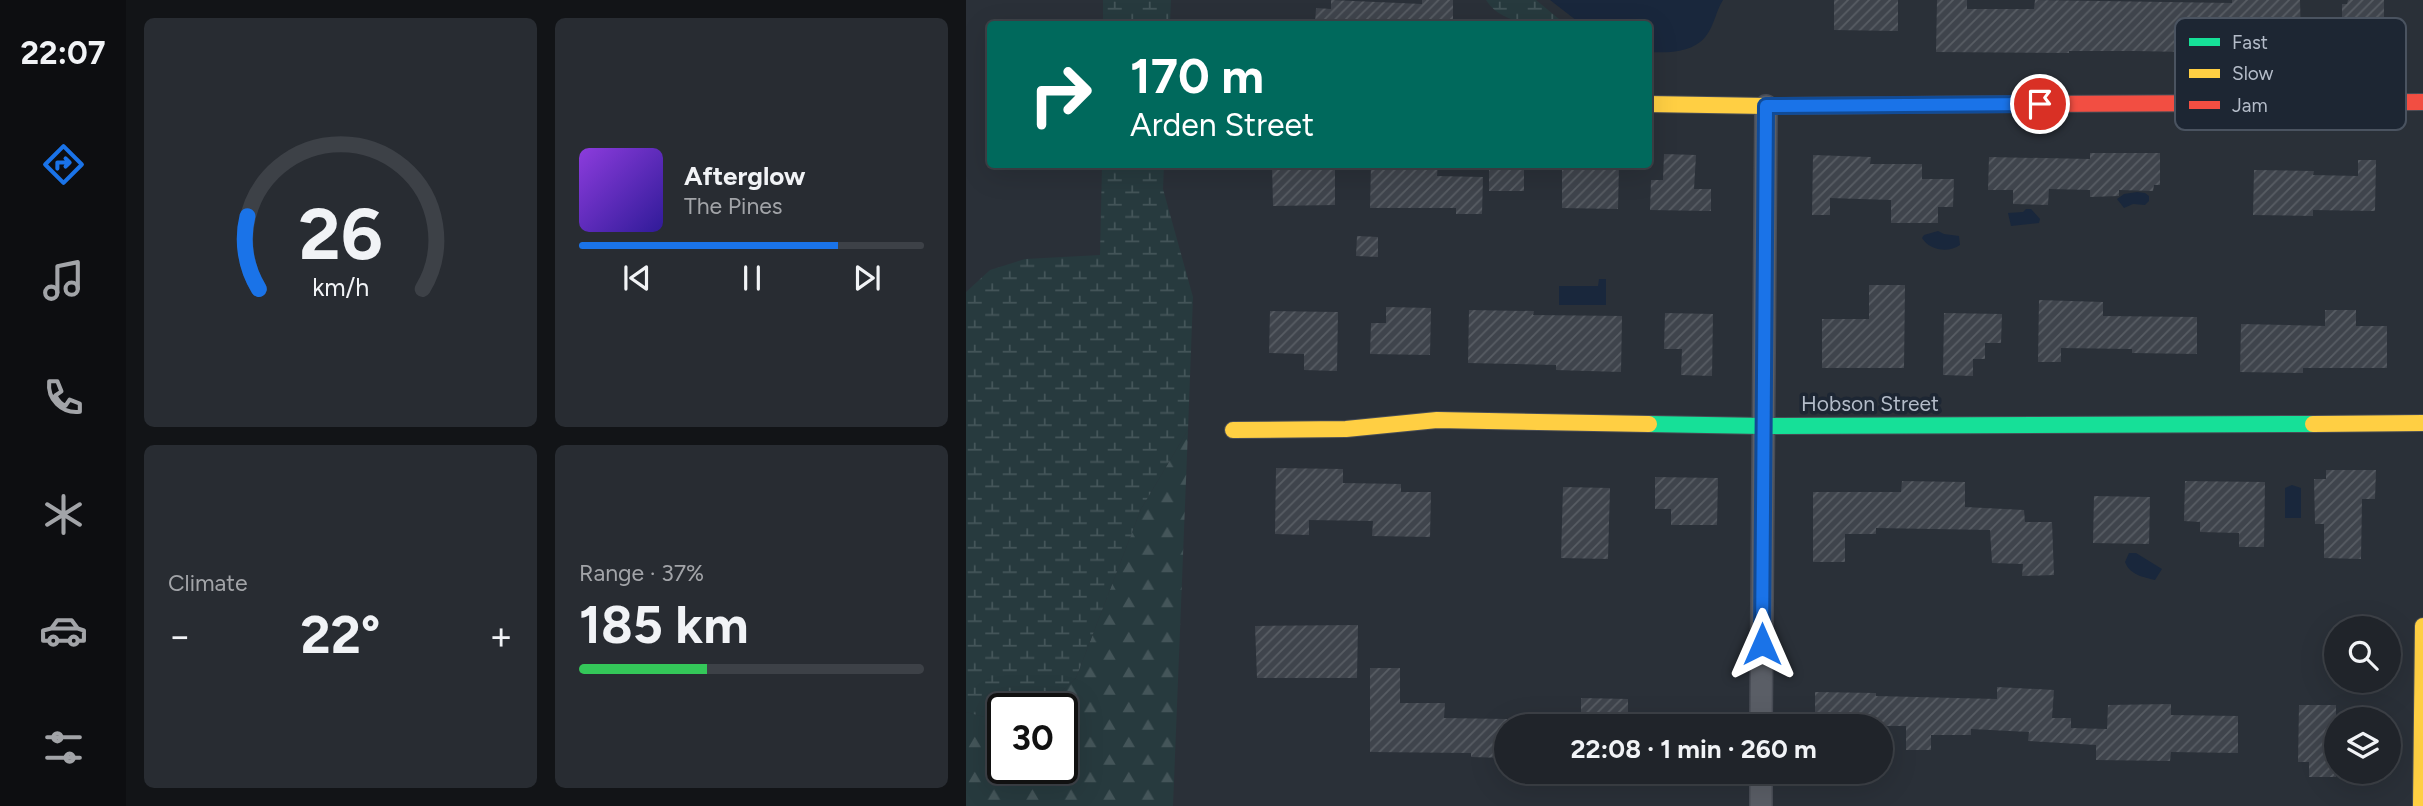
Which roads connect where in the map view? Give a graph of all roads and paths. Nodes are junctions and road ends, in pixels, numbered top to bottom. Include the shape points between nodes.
1 (1652, 104) edge
2 (2175, 104) edge
3 (1766, 106) junction
4 (2423, 423) edge
5 (1763, 426) junction
6 (1233, 430) dead end
7 (2423, 626) edge
8 (1761, 714) edge
9 (2422, 741) edge
10 (1761, 784) edge
11 (1761, 806) edge
12 (2421, 806) edge

1 - 3 street
2 - 3 street
3 - 5 street
4 - 5 street, Hobson Street
5 - 6 street, Hobson Street via 1437,420 1346,429
5 - 8 street
7 - 9 street
9 - 12 street
10 - 11 street

